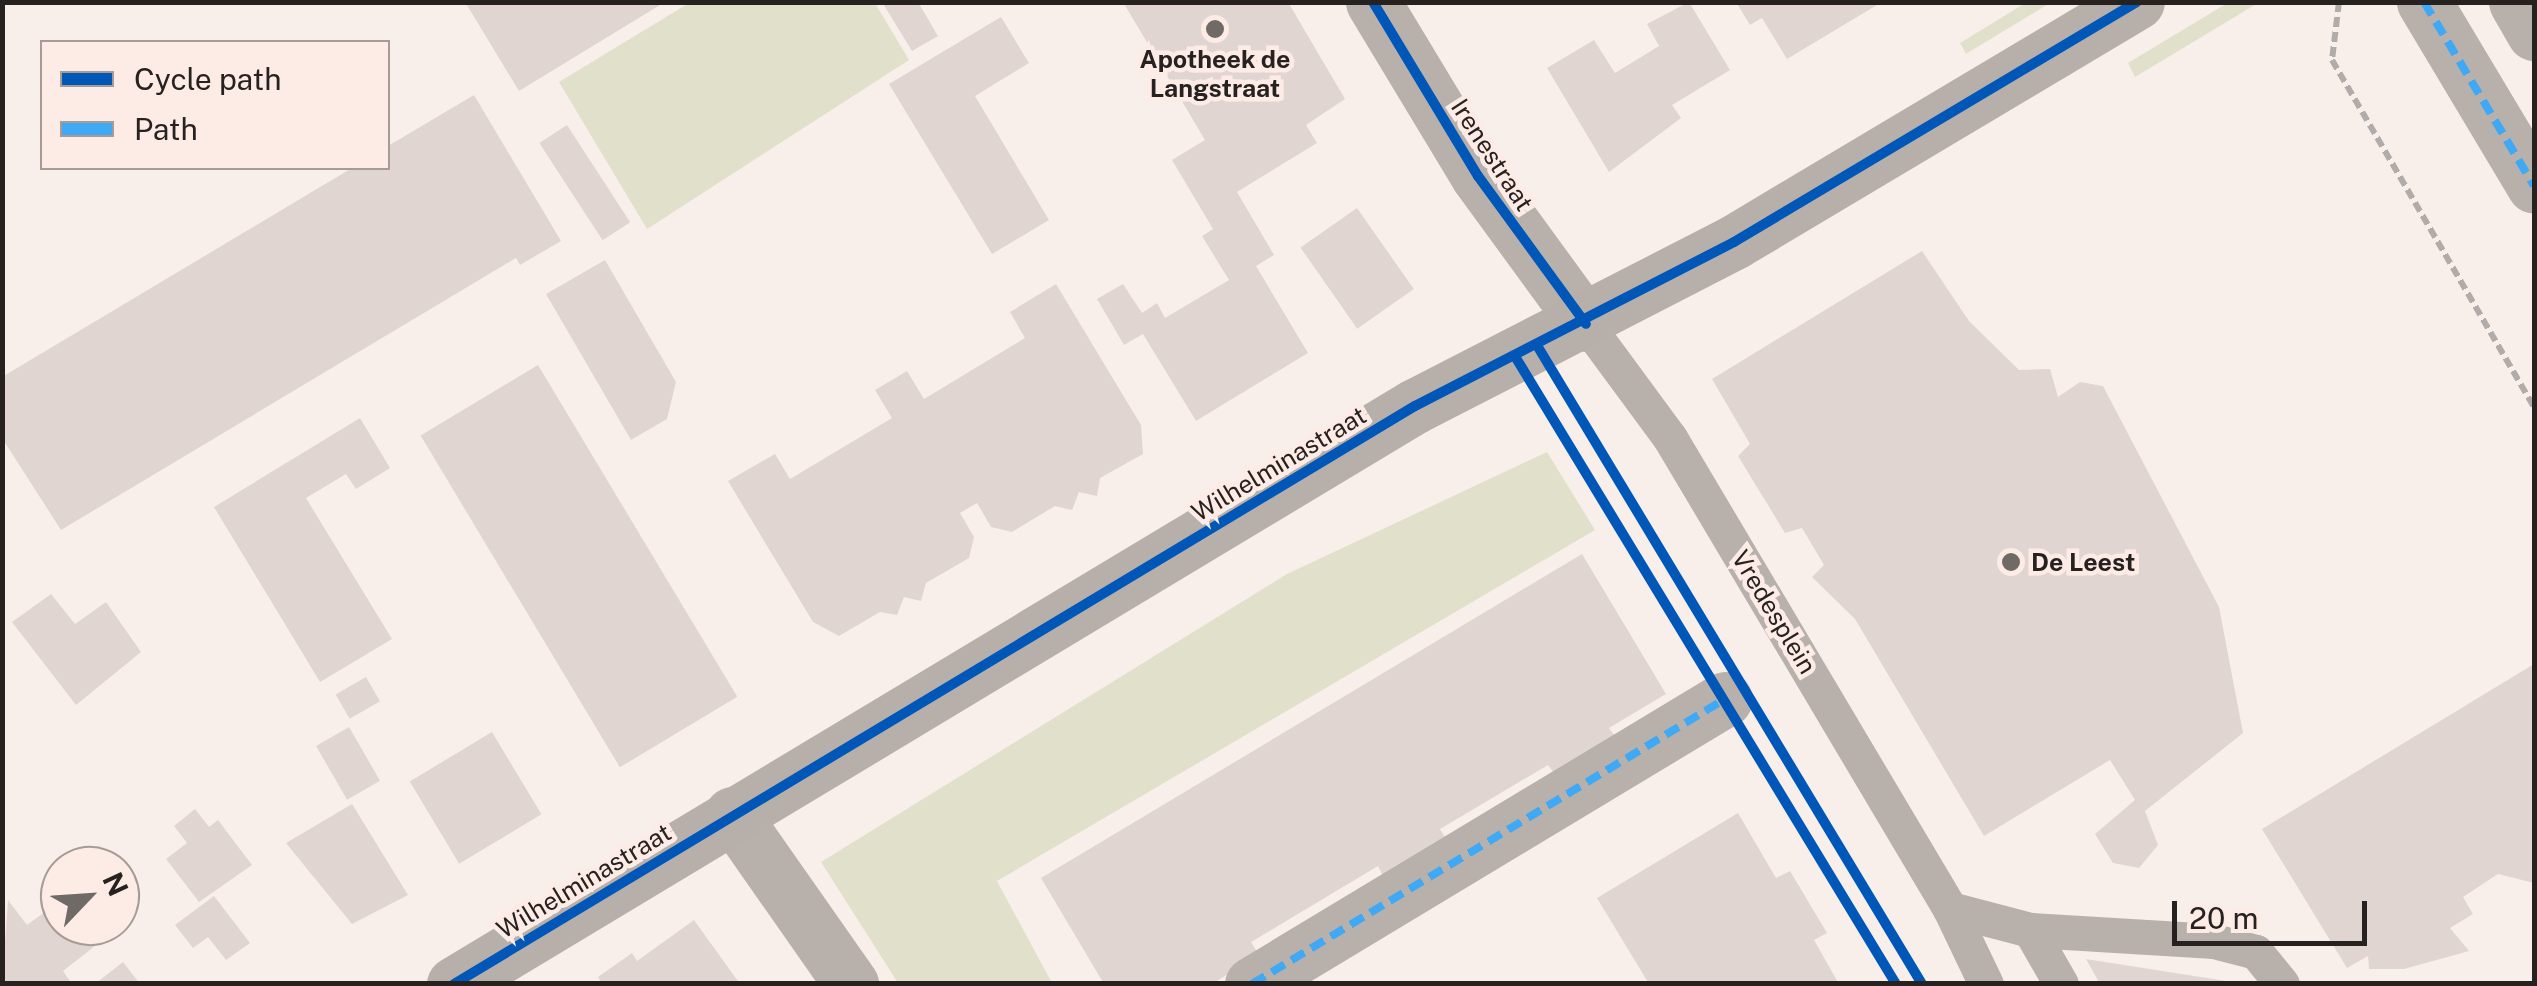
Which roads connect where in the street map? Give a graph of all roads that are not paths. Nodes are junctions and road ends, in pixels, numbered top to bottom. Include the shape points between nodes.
1 (1373, 2) edge
2 (2138, 2) edge
3 (2424, 2) edge
4 (2516, 2) edge
5 (2534, 33) edge
6 (2534, 186) edge
7 (1586, 324) junction
8 (1725, 699) dead end
9 (732, 814) junction
10 (1950, 908) junction
11 (2030, 930) junction
12 (454, 984) edge
13 (851, 984) edge
14 (1252, 984) edge
15 (1986, 984) edge
16 (2061, 984) edge
17 (2282, 984) edge

1 - 7 street, Irenestraat via 1478,176
2 - 7 main road, Wilhelminastraat
3 - 6 street
4 - 5 street
7 - 9 main road, Wilhelminastraat via 1415,406
7 - 10 lane, Vredesplein via 1670,438
8 - 14 street
9 - 12 main road, Wilhelminastraat
9 - 13 street
10 - 11 lane
10 - 15 lane, Vredesplein
11 - 16 lane
11 - 17 lane via 2214,942 2256,952

